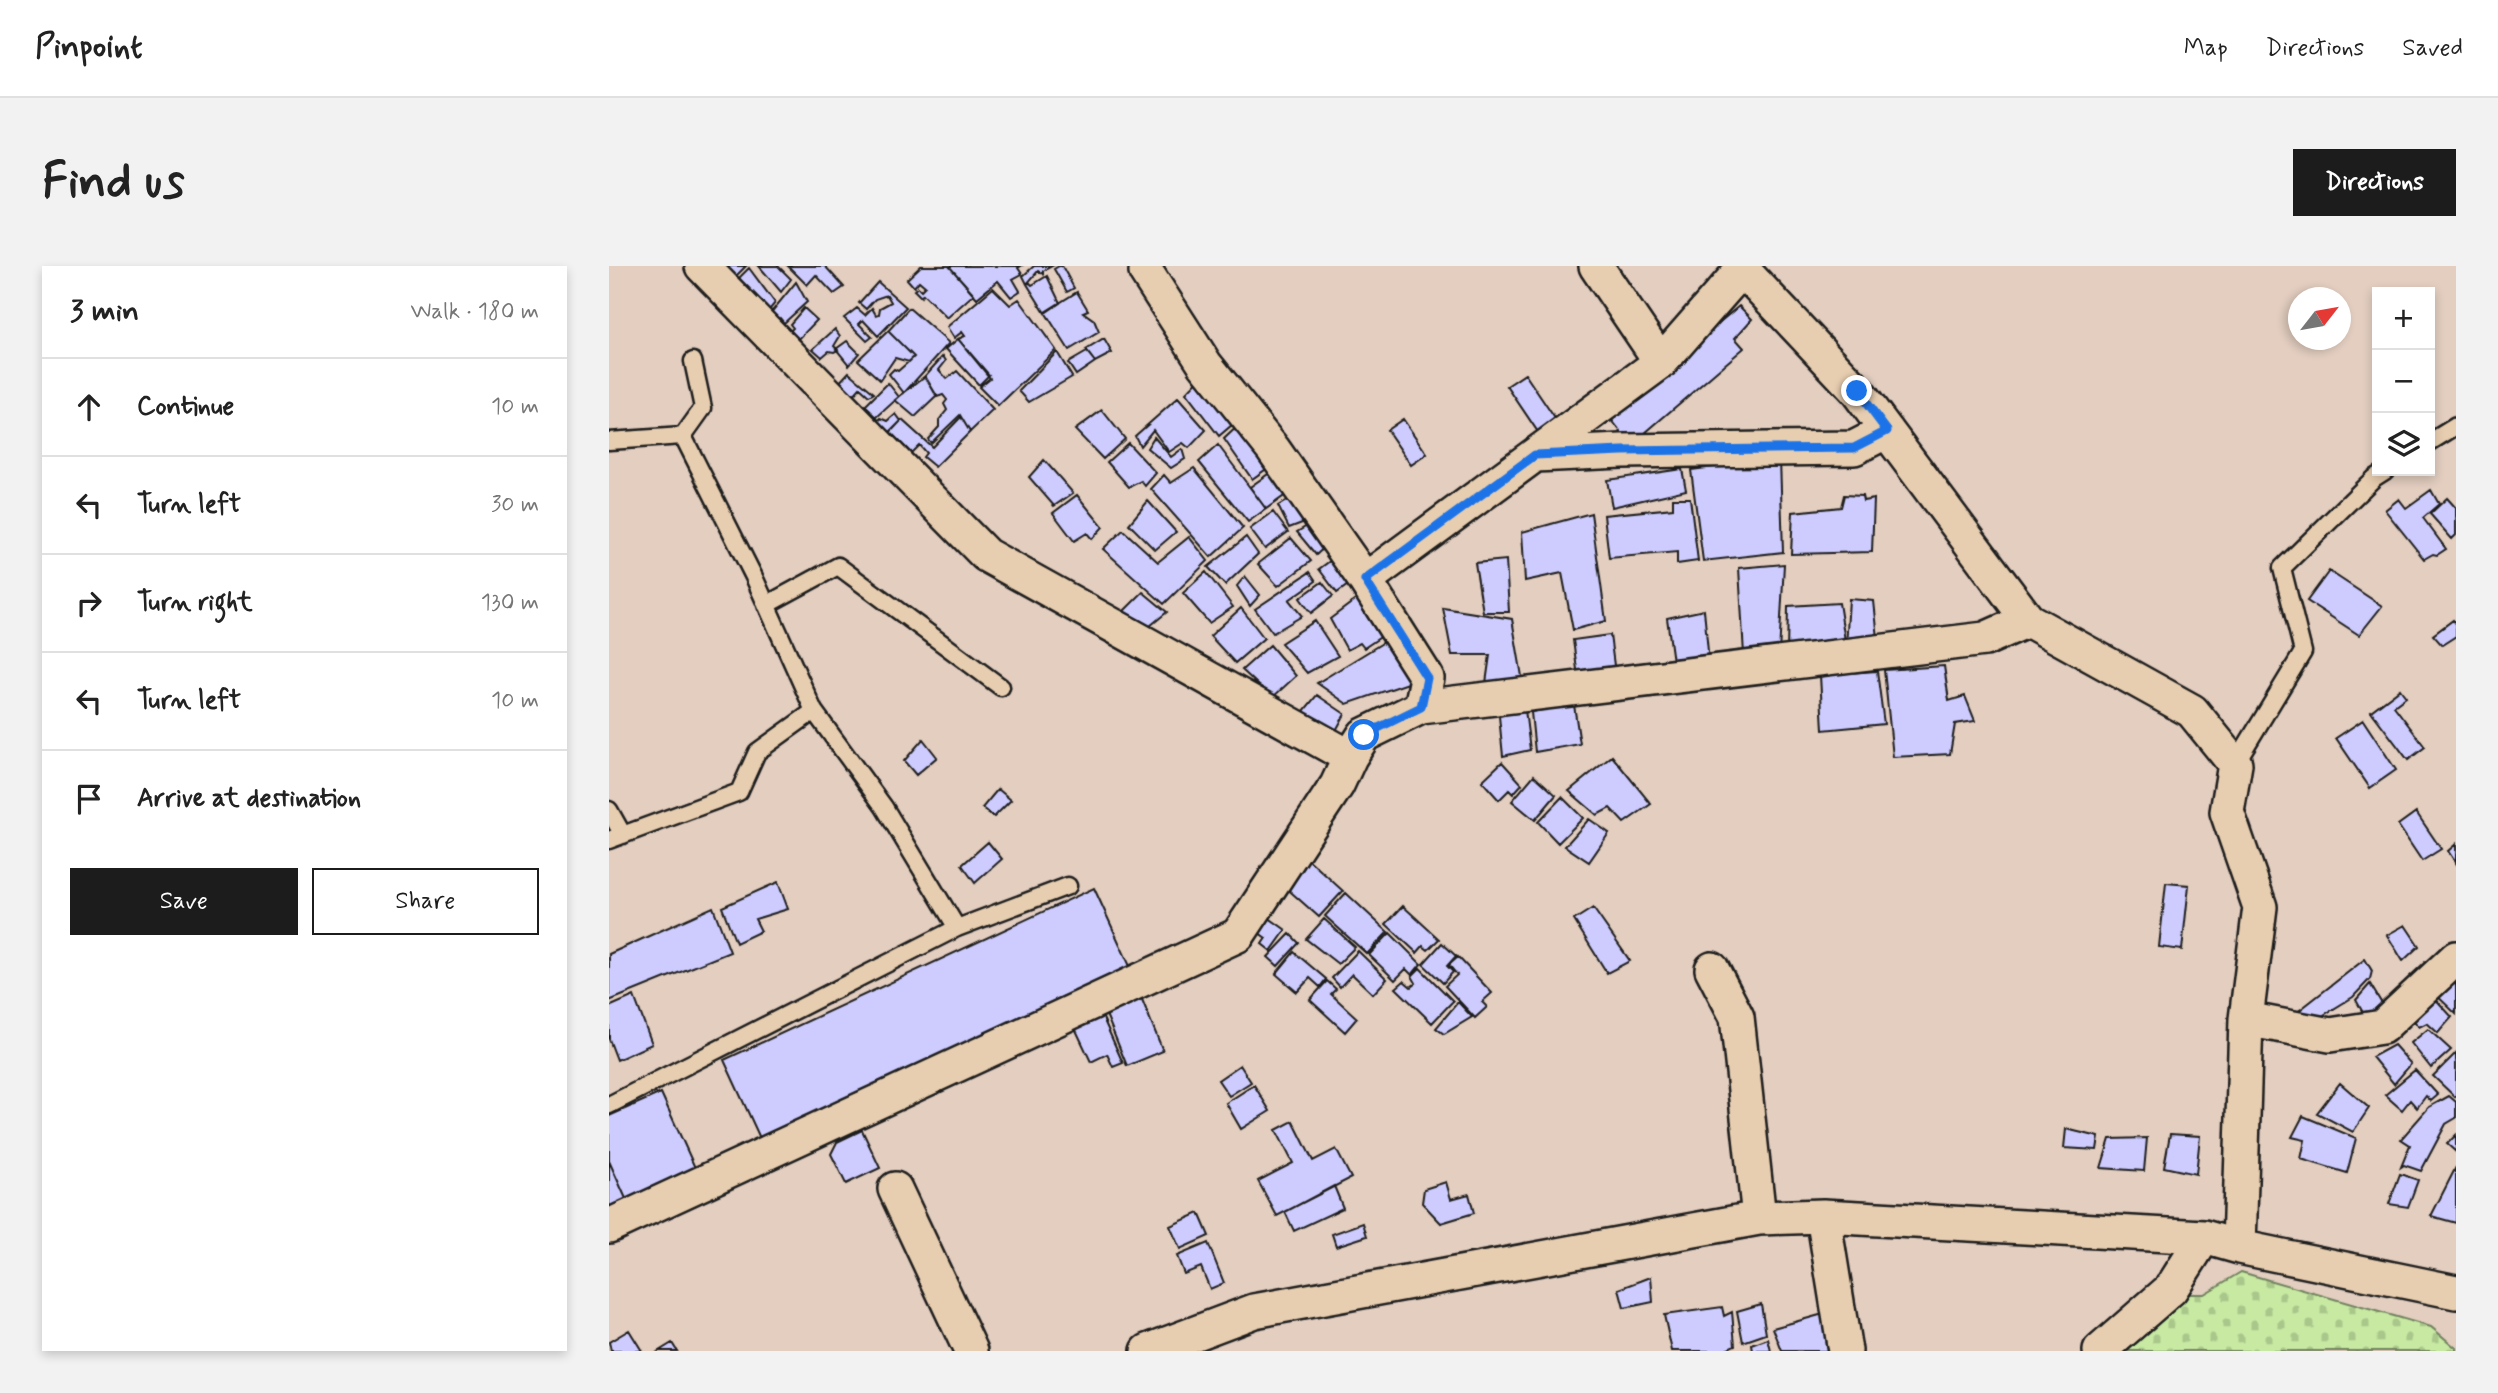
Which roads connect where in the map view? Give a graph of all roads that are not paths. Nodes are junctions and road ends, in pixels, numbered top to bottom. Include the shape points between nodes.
1 (702, 266) edge
2 (1596, 266) edge
3 (1744, 267) edge
4 (1146, 272) dead end
5 (693, 361) dead end
6 (1661, 362) junction
7 (2456, 426) edge
8 (1887, 431) junction
9 (683, 436) junction
10 (2435, 439) edge
11 (609, 441) edge
12 (1535, 455) junction
13 (2377, 476) edge
14 (1365, 580) junction
15 (766, 605) junction
16 (2028, 620) junction
17 (1001, 688) dead end
18 (1421, 707) junction
19 (814, 711) junction
20 (1350, 757) junction
21 (2235, 764) junction
22 (609, 810) edge
23 (616, 838) edge
24 (1068, 886) dead end
25 (957, 928) junction
26 (2456, 958) edge
27 (1712, 969) dead end
28 (2246, 1019) junction
29 (609, 1105) edge
30 (895, 1189) dead end
31 (1823, 1216) junction
32 (1759, 1218) junction
33 (609, 1226) edge
34 (2204, 1237) junction
35 (2239, 1247) junction
36 (2456, 1293) edge
37 (971, 1351) edge
38 (1148, 1351) edge
39 (1845, 1351) edge
40 (2099, 1351) edge

1 - 20 street via 986,555
2 - 6 street
3 - 6 street
3 - 8 street via 1857,391
4 - 14 street via 1205,365 1273,449
5 - 9 lane via 703,408
6 - 12 street
7 - 10 lane
8 - 12 street via 1854,448
8 - 16 street
9 - 11 lane
9 - 15 lane
12 - 14 street
13 - 21 lane via 2282,568 2303,652
14 - 18 street via 1427,678
15 - 17 lane via 838,566
15 - 19 lane
16 - 18 street via 1985,639
16 - 21 street via 2192,711
18 - 20 street via 1364,735
19 - 23 lane via 757,752 739,792
19 - 25 lane via 884,807
20 - 33 street via 1337,785 1238,935
21 - 28 street via 2227,812 2260,906
22 - 23 lane
24 - 25 lane
25 - 29 lane
26 - 28 street via 2382,1027 2330,1035
27 - 32 street via 1737,1017
28 - 35 street
30 - 37 street
31 - 32 street
31 - 34 street
31 - 39 street
32 - 38 street via 1254,1311
34 - 35 street
34 - 40 street via 2171,1289
35 - 36 street

